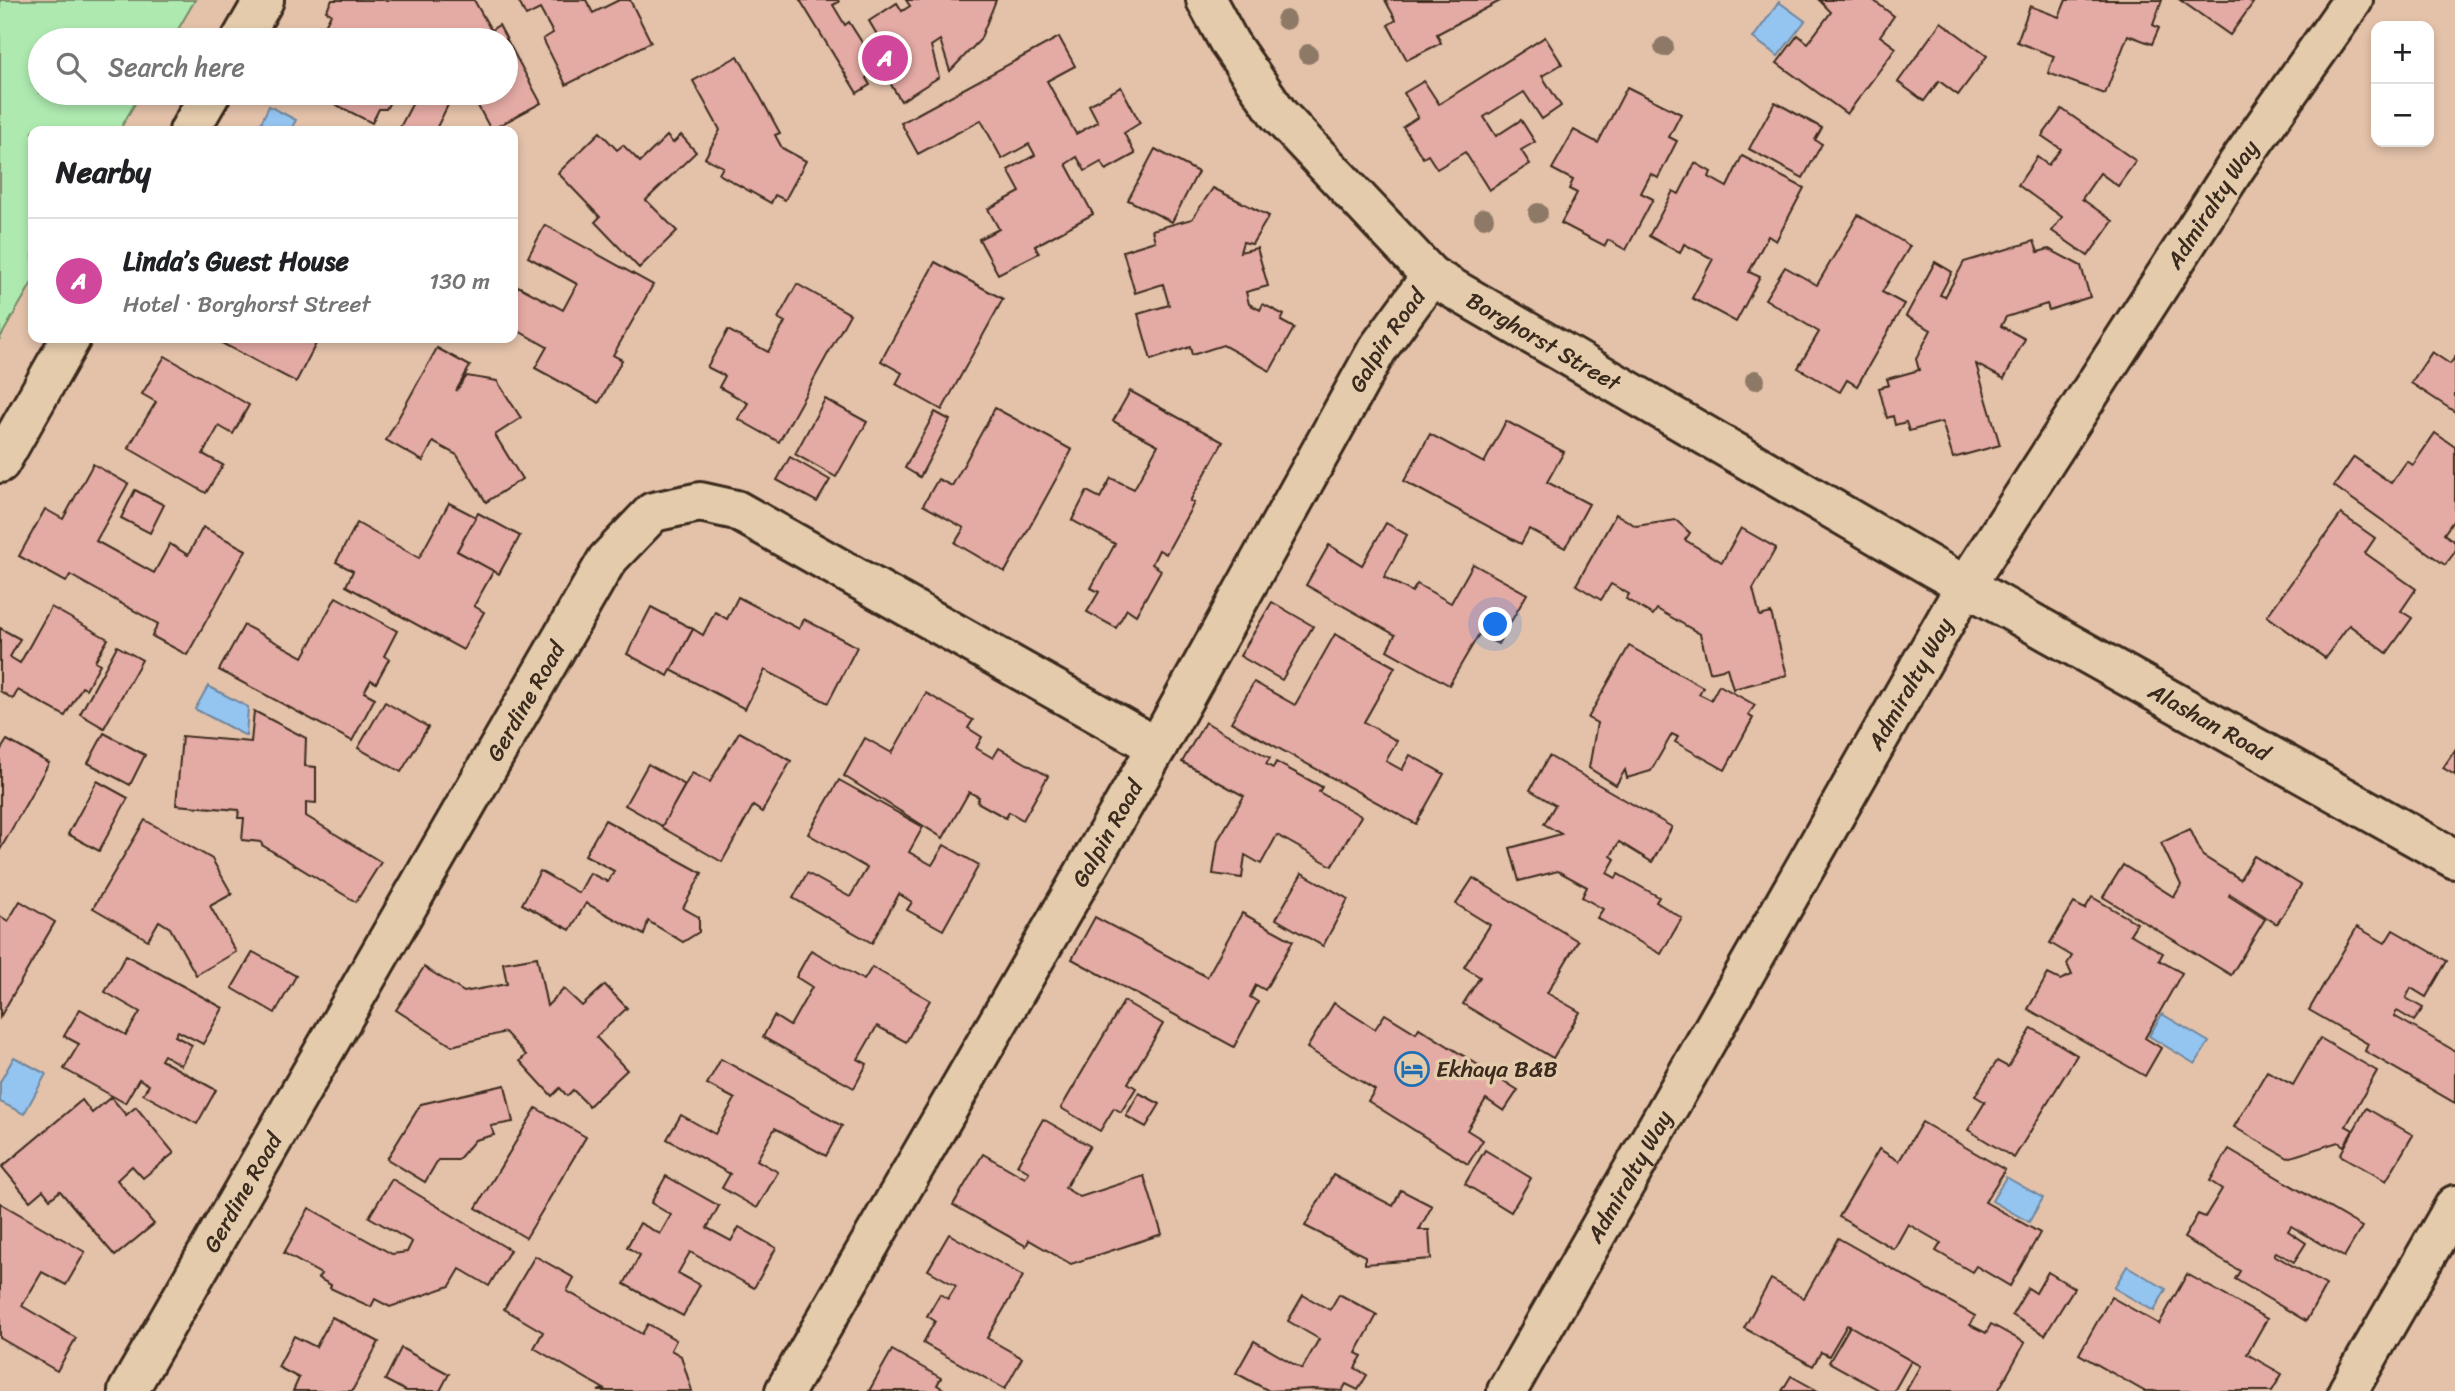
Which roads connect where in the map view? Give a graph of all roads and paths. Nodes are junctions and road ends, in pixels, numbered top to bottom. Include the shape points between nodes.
1 (264, 0) edge
2 (1206, 0) edge
3 (2353, 0) edge
4 (248, 28) edge
5 (204, 105) edge
6 (192, 126) edge
7 (1431, 276) junction
8 (69, 343) edge
9 (0, 463) edge
10 (1966, 585) junction
11 (1157, 747) junction
12 (2455, 859) edge
13 (2455, 1205) edge
14 (128, 1391) edge
15 (785, 1391) edge
16 (1507, 1391) edge
17 (2348, 1391) edge

1 - 4 street
2 - 7 street, Borghorst Street via 1279,115
3 - 10 street, Admiralty Way via 2237,165
5 - 6 street
7 - 10 street, Borghorst Street
7 - 11 street, Galpin Road via 1377,349
8 - 9 street
10 - 12 street, Alashan Road
10 - 16 street, Admiralty Way
11 - 14 street, Gerdine Road via 736,510 699,502 653,512 607,560
11 - 15 street, Galpin Road
13 - 17 street

